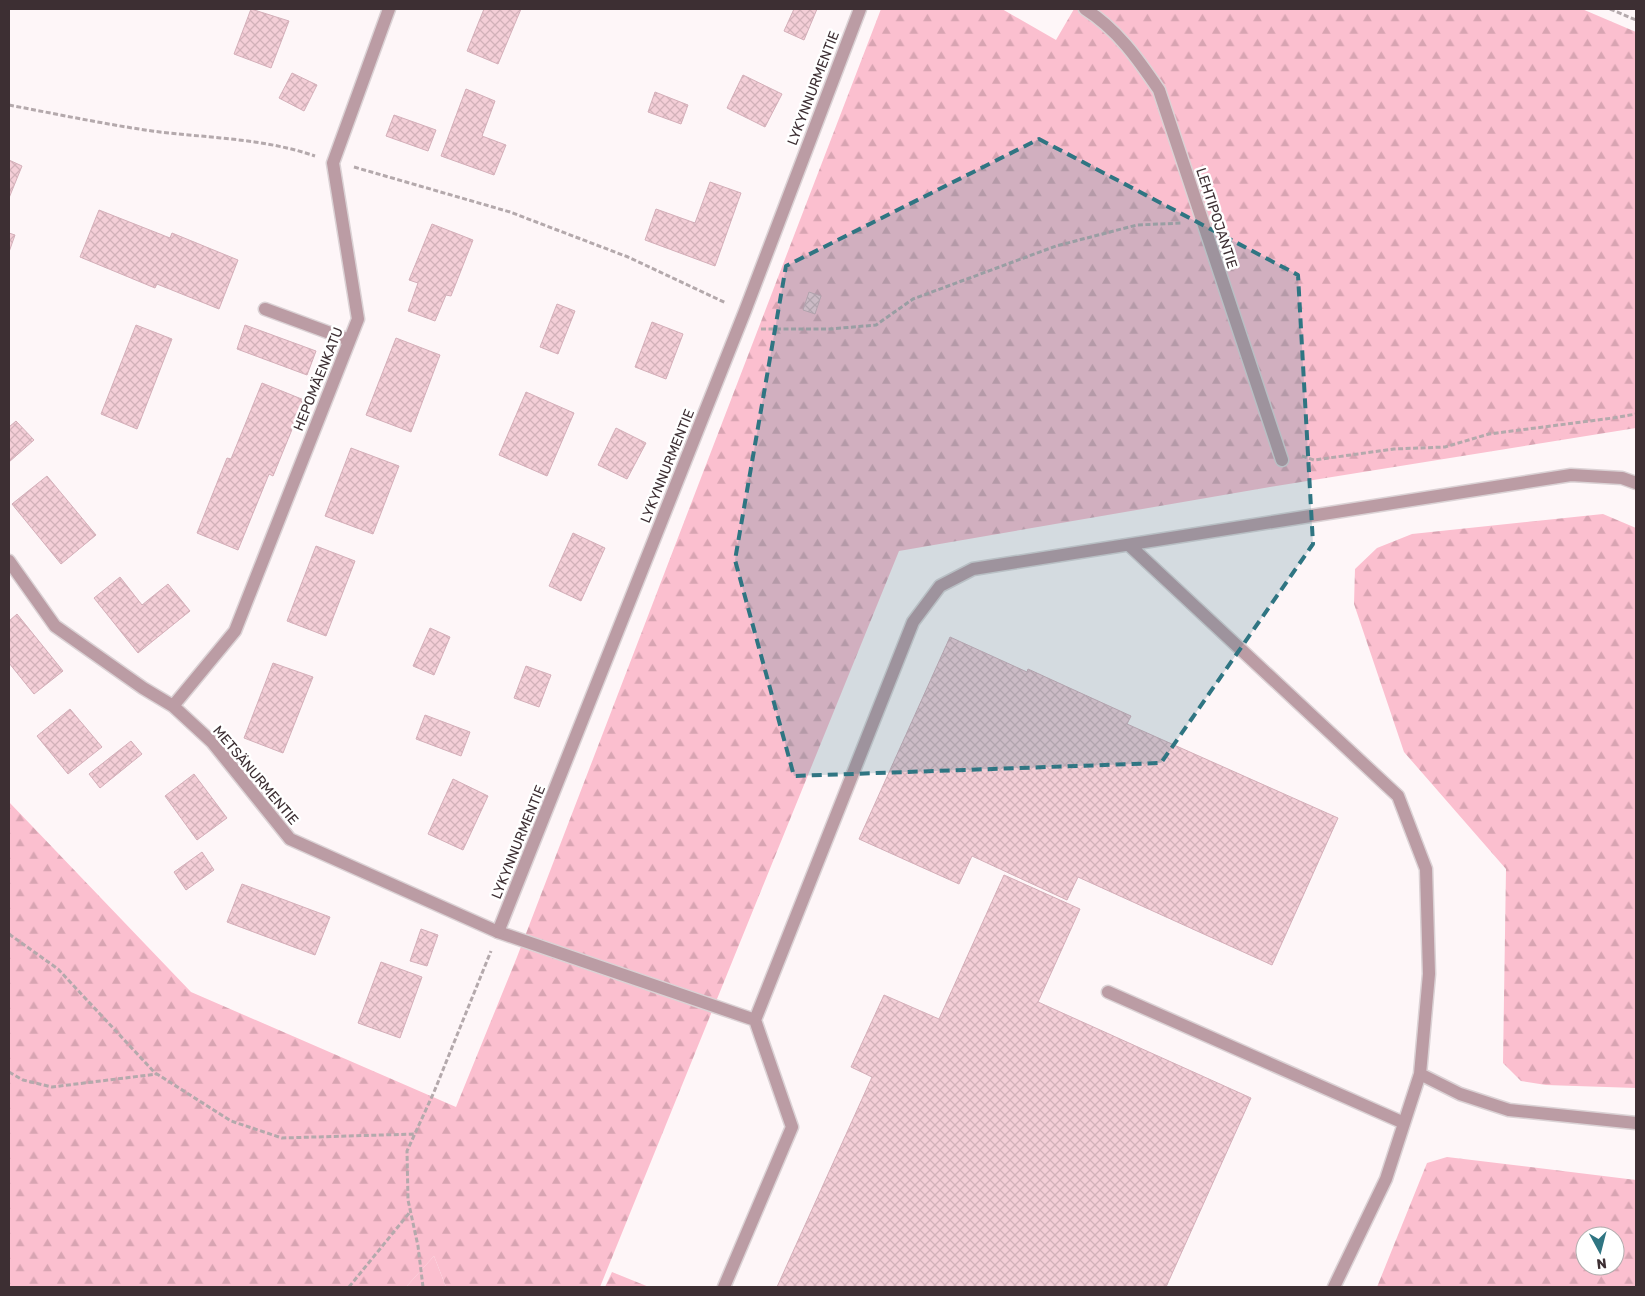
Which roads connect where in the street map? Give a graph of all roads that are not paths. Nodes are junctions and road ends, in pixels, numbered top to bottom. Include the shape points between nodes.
1 (389, 9) edge
2 (860, 9) edge
3 (1085, 9) edge
4 (265, 309) dead end
5 (350, 340) junction
6 (1282, 460) dead end
7 (1636, 483) edge
8 (1129, 545) junction
9 (9, 561) edge
10 (174, 706) junction
11 (498, 932) junction
12 (1108, 992) dead end
13 (755, 1020) junction
14 (1420, 1074) junction
15 (1404, 1122) junction
16 (1636, 1123) edge
17 (724, 1287) edge
18 (1334, 1287) edge

1 - 5 street, HEPOMÄENKATU via 333,163 358,319
2 - 11 street, LYKYNNURMENTIE via 738,329
3 - 6 street, LEHTIPOJANTIE via 1100,18 1135,55 1159,90
4 - 5 street
5 - 10 street, HEPOMÄENKATU via 235,631
7 - 8 street via 1622,478 1571,474
8 - 13 street via 974,569 940,586 913,622
8 - 14 street via 1398,796 1426,869 1429,974
9 - 10 street, METSÄNURMENTIE via 55,626
10 - 11 street, METSÄNURMENTIE via 212,742 290,839
11 - 13 street, METSÄNURMENTIE
12 - 15 street
13 - 17 street via 792,1127
14 - 15 street
14 - 16 street via 1460,1094 1509,1110
15 - 18 street via 1386,1179

